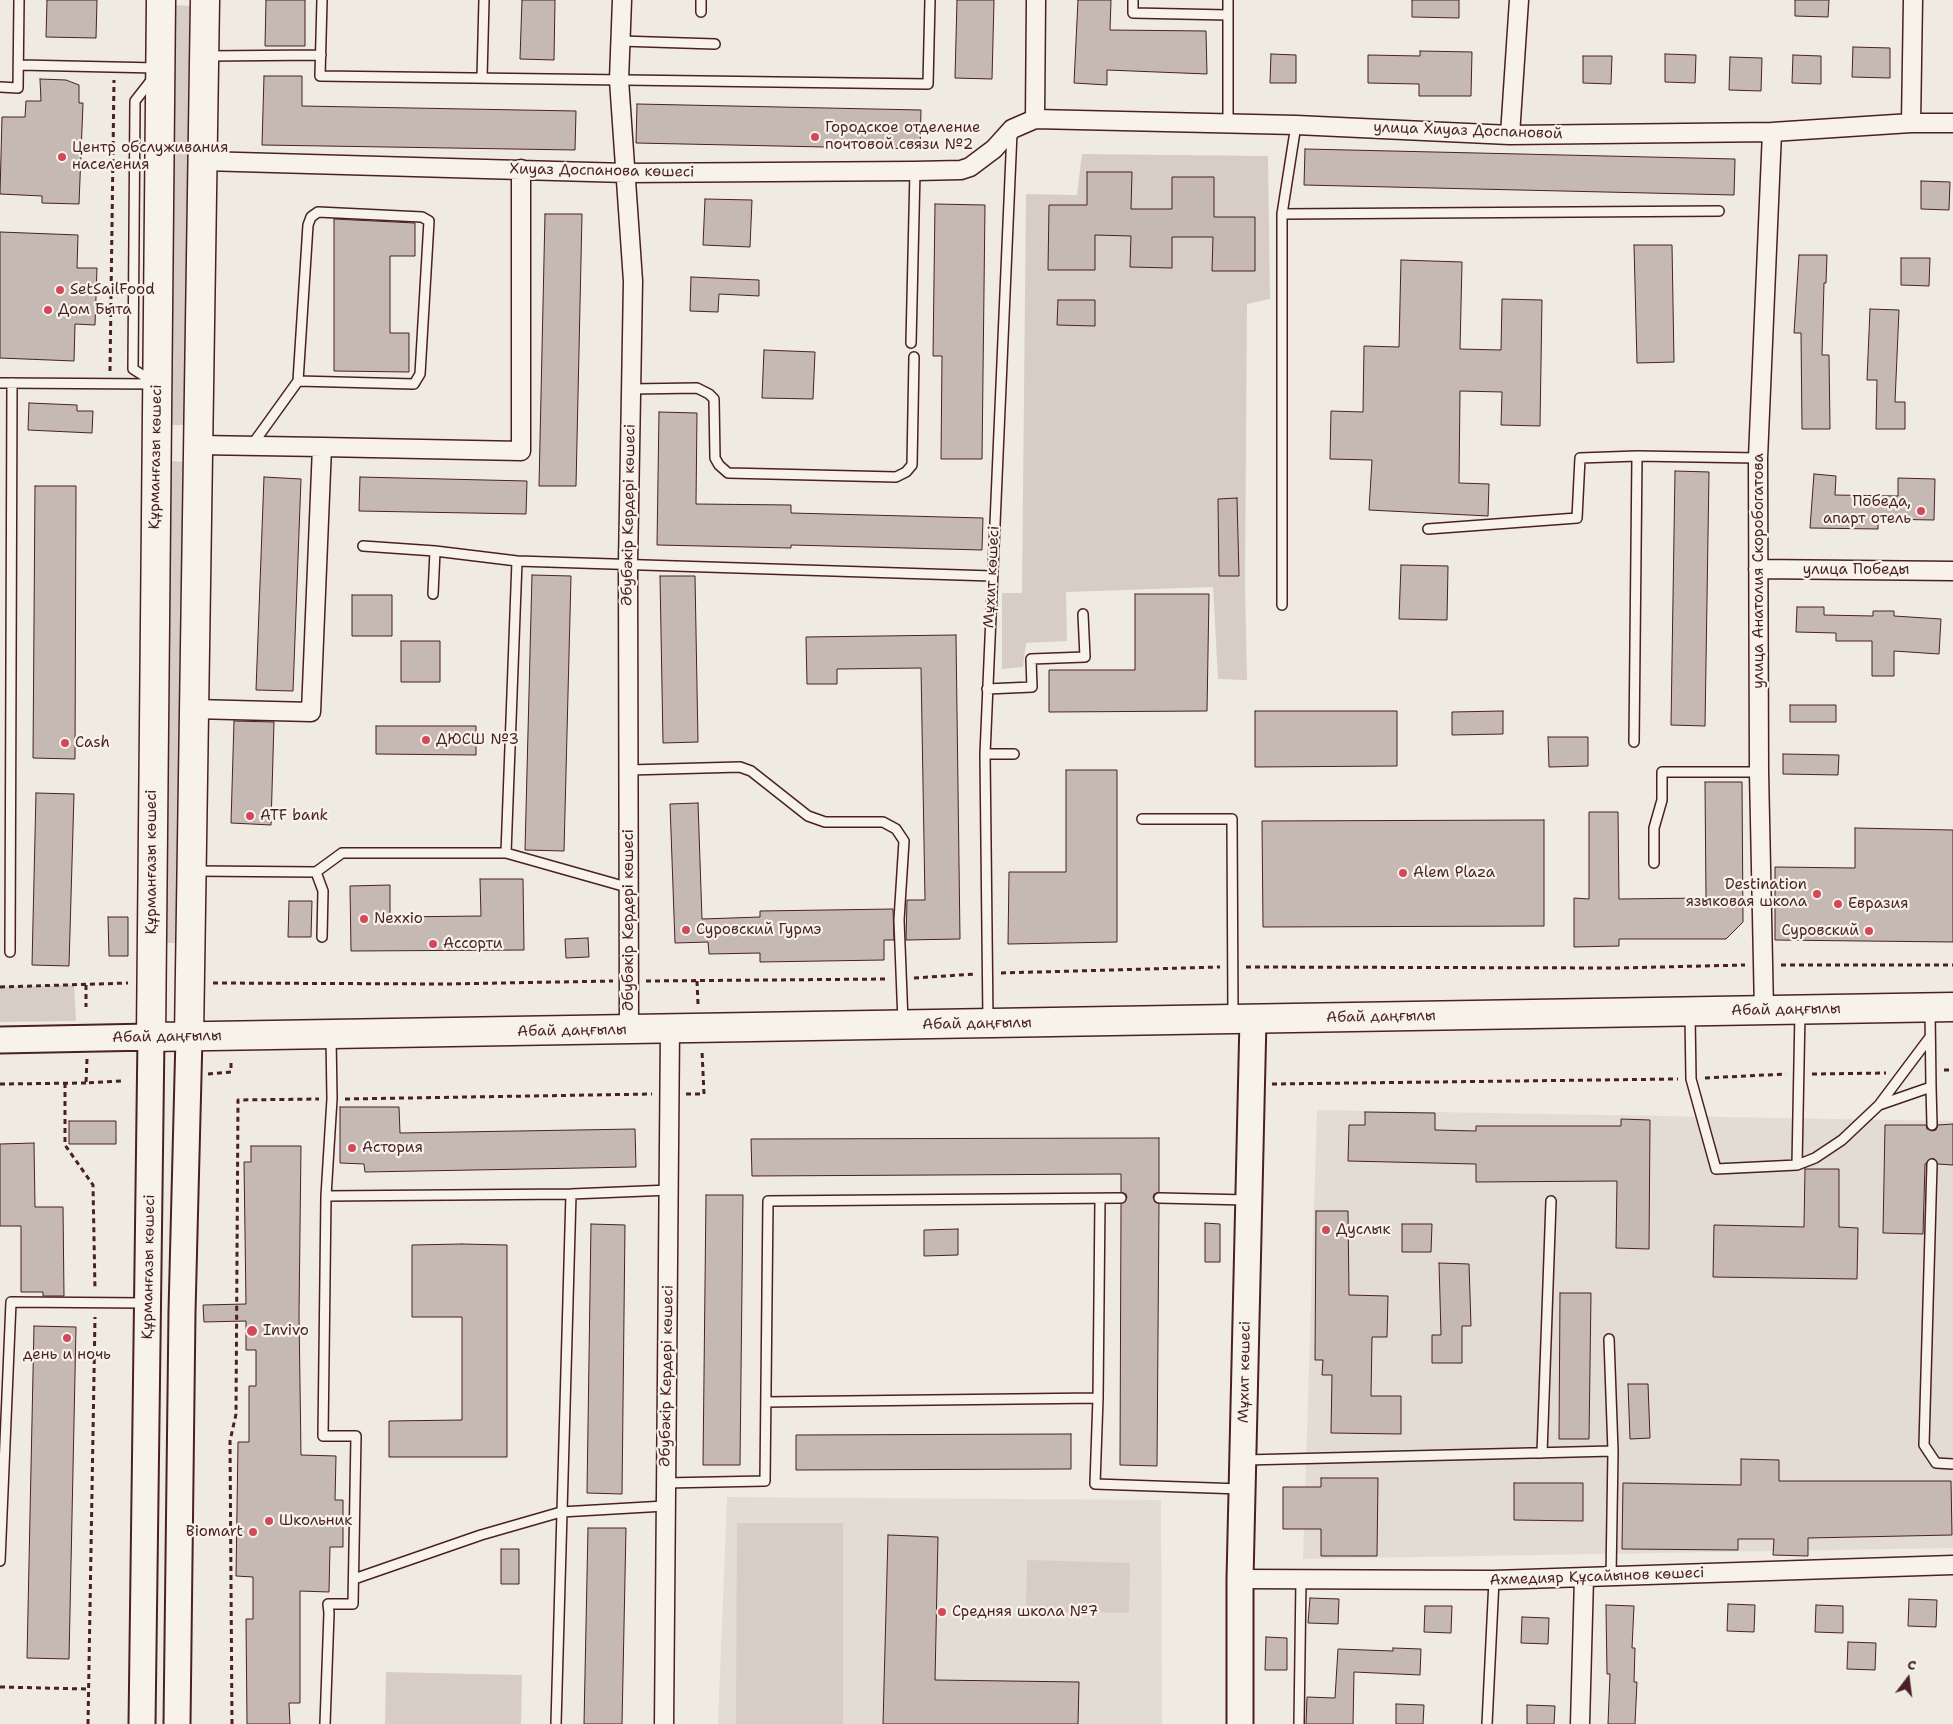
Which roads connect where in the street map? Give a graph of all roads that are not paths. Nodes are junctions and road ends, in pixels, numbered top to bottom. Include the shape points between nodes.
1 (19, 0) edge
2 (161, 0) edge
3 (205, 0) edge
4 (322, 0) edge
5 (484, 0) edge
6 (622, 0) edge
7 (701, 0) edge
8 (930, 0) edge
9 (1036, 0) edge
10 (1134, 0) edge
11 (1228, 0) edge
12 (1519, 0) edge
13 (1912, 0) edge
14 (701, 12) dead end
15 (1228, 15) junction
16 (620, 41) junction
17 (715, 44) dead end
18 (321, 55) junction
19 (205, 56) junction
20 (20, 65) junction
21 (160, 68) junction
22 (482, 78) junction
23 (619, 80) junction
24 (0, 87) edge
25 (1035, 119) junction
26 (1228, 123) junction
27 (1911, 123) junction
28 (1953, 123) edge
29 (1296, 125) junction
30 (1012, 129) junction
31 (1772, 132) junction
32 (1510, 135) junction
33 (994, 149) joint
34 (203, 161) junction
35 (521, 169) junction
36 (915, 171) junction
37 (626, 173) junction
38 (1719, 211) dead end
39 (1282, 214) junction
40 (912, 343) dead end
41 (914, 357) dead end
42 (298, 381) junction
43 (0, 383) edge
44 (12, 383) junction
45 (157, 384) junction
46 (631, 389) junction
47 (156, 444) junction
48 (198, 445) junction
49 (252, 446) junction
50 (322, 446) junction
51 (1636, 456) junction
52 (1758, 458) junction
53 (1428, 530) dead end
54 (363, 546) dead end
55 (435, 551) junction
56 (517, 561) junction
57 (628, 564) junction
58 (1758, 569) junction
59 (1953, 571) edge
60 (992, 576) junction
61 (434, 594) dead end
62 (1282, 605) dead end
63 (1083, 614) dead end
64 (987, 689) junction
65 (194, 709) junction
66 (1634, 742) dead end
67 (985, 754) junction
68 (1014, 754) dead end
69 (629, 770) junction
70 (1759, 772) junction
71 (1142, 819) dead end
72 (506, 853) junction
73 (1654, 864) dead end
74 (191, 871) junction
75 (316, 872) junction
76 (630, 888) junction
77 (5, 896) edge
78 (322, 937) dead end
79 (10, 952) dead end
80 (1942, 1007) edge
81 (1800, 1010) junction
82 (1764, 1011) junction
83 (1690, 1012) junction
84 (1243, 1020) junction
85 (988, 1024) junction
86 (903, 1025) junction
87 (670, 1029) junction
88 (629, 1030) junction
89 (331, 1035) junction
90 (151, 1037) junction
91 (190, 1037) junction
92 (1930, 1037) junction
93 (0, 1040) edge
94 (1931, 1087) junction
95 (1879, 1105) junction
96 (1932, 1125) dead end
97 (1932, 1164) dead end
98 (1797, 1165) junction
99 (670, 1190) junction
100 (571, 1194) junction
101 (326, 1196) junction
102 (1121, 1198) dead end
103 (1159, 1198) dead end
104 (1100, 1199) junction
105 (1249, 1200) junction
106 (1551, 1201) dead end
107 (149, 1303) junction
108 (1609, 1339) dead end
109 (4, 1392) edge
110 (1098, 1398) junction
111 (766, 1402) junction
112 (1613, 1451) junction
113 (1542, 1453) junction
114 (1242, 1460) junction
115 (1953, 1464) edge
116 (665, 1483) junction
117 (1242, 1490) junction
118 (665, 1506) junction
119 (561, 1512) junction
120 (0, 1561) edge
121 (1953, 1565) edge
122 (1611, 1577) junction
123 (1584, 1578) junction
124 (354, 1579) junction
125 (1240, 1579) junction
126 (1301, 1579) junction
127 (1494, 1580) junction
128 (142, 1724) edge
129 (177, 1724) edge
130 (325, 1724) edge
131 (556, 1724) edge
132 (664, 1724) edge
133 (1240, 1724) edge
134 (1299, 1724) edge
135 (1487, 1724) edge
136 (1580, 1724) edge

1 - 20 lane
2 - 21 main road, Құрманғазы көшесі
3 - 19 main road
4 - 18 lane
5 - 22 lane
6 - 16 street, Әбубәкір Кердері көшесі
7 - 14 lane
8 - 23 lane via 928,84
9 - 25 street
10 - 15 lane via 1133,13
11 - 15 lane
12 - 32 street
13 - 27 street
15 - 26 lane
16 - 17 lane
16 - 23 street, Әбубәкір Кердері көшесі
18 - 19 lane
18 - 22 lane via 320,76
19 - 34 main road
20 - 21 lane
20 - 24 lane via 18,88
21 - 45 main road, Құрманғазы көшесі
22 - 23 lane
23 - 37 street, Әбубәкір Кердері көшесі
25 - 26 street, улица Хиуаз Доспановой
25 - 30 street, улица Хиуаз Доспановой
26 - 29 street, улица Хиуаз Доспановой
27 - 28 street, улица Хиуаз Доспановой
27 - 31 street, улица Хиуаз Доспановой
29 - 32 street, улица Хиуаз Доспановой
29 - 39 lane
30 - 33 street, улица Хиуаз Доспановой
30 - 60 lane, Мұхит көшесі
31 - 32 street, улица Хиуаз Доспановой
31 - 52 street, улица Анатолия Скоробогатова
33 - 36 street, Хиуаз Доспанова көшесі via 961,170
34 - 35 street, Хиуаз Доспанова көшесі
34 - 48 main road
35 - 37 street, Хиуаз Доспанова көшесі
35 - 50 street via 521,451
36 - 37 street, Хиуаз Доспанова көшесі
36 - 40 lane
37 - 46 street, Әбубәкір Кердері көшесі via 633,281
38 - 39 lane
39 - 62 lane
41 - 46 lane via 912,465 896,477 728,473 715,458 714,399 709,394 697,388
42 - 42 lane via 311,217 318,212 422,217 428,221 420,374 414,384
42 - 49 lane
43 - 44 lane
44 - 45 lane
44 - 77 lane
45 - 47 main road, Құрманғазы көшесі
46 - 57 street, Әбубәкір Кердері көшесі
47 - 48 main road
47 - 90 main road, Құрманғазы көшесі
48 - 49 street
48 - 65 main road
49 - 50 street
50 - 65 street via 311,712
51 - 52 lane
51 - 53 lane via 1580,458 1578,518
51 - 66 lane
52 - 58 street, улица Анатолия Скоробогатова
54 - 55 lane
55 - 56 lane
55 - 61 lane
56 - 57 lane
56 - 72 lane
57 - 60 lane
57 - 69 street, Әбубәкір Кердері көшесі
58 - 59 street, улица Победы
58 - 70 street, улица Анатолия Скоробогатова
60 - 64 lane, Мұхит көшесі
63 - 64 lane via 1085,657 1031,658 1032,687
64 - 67 lane, Мұхит көшесі
65 - 74 main road
67 - 68 lane
67 - 85 lane, Мұхит көшесі
69 - 76 street, Әбубәкір Кердері көшесі
69 - 86 lane via 740,767 808,816 825,822 883,822 896,829 904,841 899,920
70 - 73 lane via 1662,772 1662,800 1654,828
70 - 82 street, улица Анатолия Скоробогатова
71 - 84 lane via 1232,819 1233,966
72 - 75 lane via 342,853
72 - 76 lane
74 - 75 lane
74 - 91 main road
75 - 78 lane via 323,891
76 - 88 street, Әбубәкір Кердері көшесі
77 - 79 lane
80 - 81 main road, Абай даңғылы
80 - 92 lane
81 - 82 main road, Абай даңғылы
81 - 98 lane
82 - 83 main road, Абай даңғылы
83 - 84 main road, Абай даңғылы
83 - 98 lane via 1691,1079 1716,1169
84 - 85 main road, Абай даңғылы
84 - 105 street, Мұхит көшесі
85 - 86 main road, Абай даңғылы
86 - 87 main road, Абай даңғылы
87 - 88 main road, Абай даңғылы
87 - 99 street, Әбубәкір Кердері көшесі
88 - 89 main road, Абай даңғылы
89 - 91 main road, Абай даңғылы
89 - 101 lane via 332,1099
90 - 91 main road, Абай даңғылы
90 - 93 street, Абай даңғылы
90 - 107 street, Құрманғазы көшесі
91 - 129 street via 182,1312
92 - 94 lane
92 - 95 lane
94 - 95 lane
94 - 96 lane
95 - 98 lane via 1842,1140 1815,1158
97 - 115 lane via 1924,1445 1936,1463
99 - 100 lane
99 - 116 street, Әбубәкір Кердері көшесі
100 - 101 lane
100 - 119 lane
101 - 124 lane via 323,1436 356,1436
102 - 104 lane
103 - 105 lane
104 - 110 lane
104 - 111 lane via 768,1201
105 - 114 street, Мұхит көшесі
106 - 113 lane
107 - 109 lane via 11,1302
107 - 128 street, Құрманғазы көшесі
108 - 112 lane
109 - 120 lane
110 - 111 lane
110 - 117 lane via 1095,1484
111 - 116 lane via 765,1481
112 - 113 lane
112 - 122 lane
113 - 114 lane
114 - 117 street, Мұхит көшесі
116 - 118 street, Әбубәкір Кердері көшесі
117 - 125 street, Мұхит көшесі
118 - 119 lane
118 - 132 street, Әбубәкір Кердері көшесі
119 - 124 lane via 481,1535
119 - 131 lane
121 - 122 street, Ахмедияр Құсайынов көшесі
122 - 123 street, Ахмедияр Құсайынов көшесі
123 - 127 street, Ахмедияр Құсайынов көшесі
123 - 136 street
124 - 130 lane via 353,1604 328,1604
125 - 126 street, Ахмедияр Құсайынов көшесі
125 - 133 street, Мұхит көшесі
126 - 127 street, Ахмедияр Құсайынов көшесі
126 - 134 lane
127 - 135 lane

